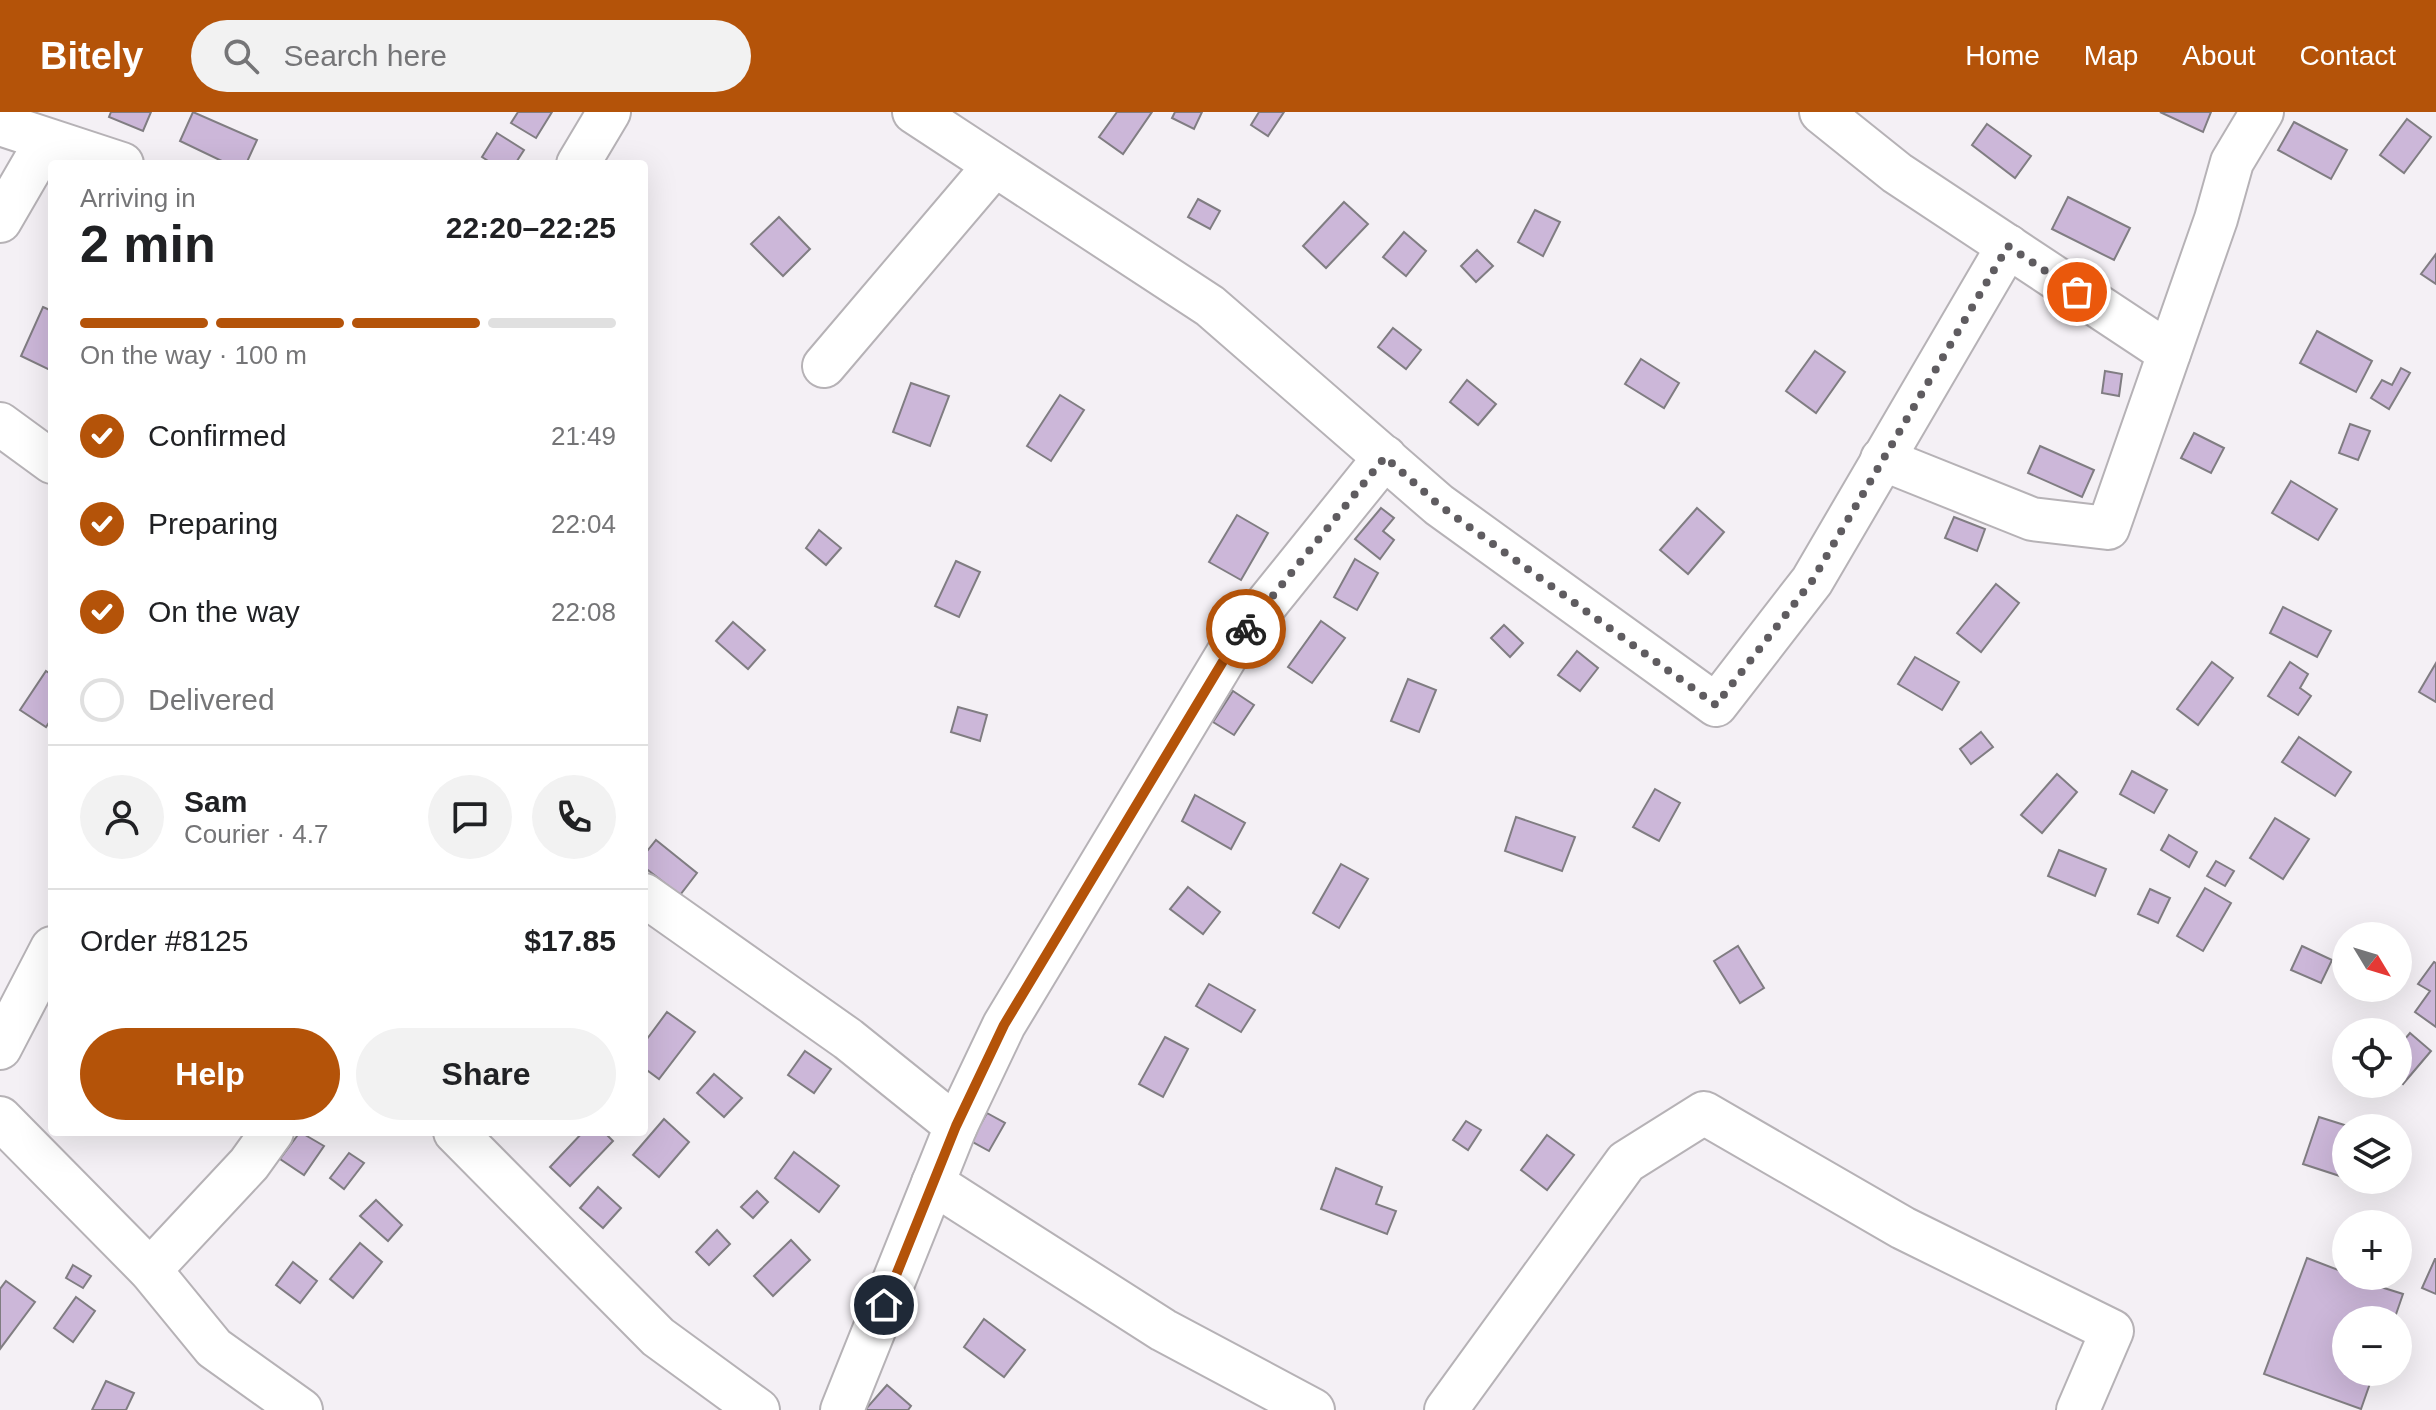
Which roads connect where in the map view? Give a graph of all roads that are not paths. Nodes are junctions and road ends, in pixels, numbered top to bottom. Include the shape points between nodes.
1 (609, 112) edge
2 (914, 112) edge
3 (1821, 112) edge
4 (2262, 112) edge
5 (0, 124) edge
6 (47, 140) junction
7 (110, 160) edge
8 (580, 160) edge
9 (994, 166) junction
10 (0, 221) edge
11 (2008, 246) junction
12 (2169, 353) junction
13 (824, 366) dead end
14 (0, 424) edge
15 (1385, 457) junction
16 (48, 459) edge
17 (1882, 459) junction
18 (648, 898) edge
19 (48, 956) edge
20 (0, 1048) edge
21 (0, 1118) edge
22 (956, 1126) junction
23 (269, 1136) edge
24 (459, 1136) edge
25 (933, 1183) junction
26 (150, 1270) junction
27 (301, 1410) edge
28 (758, 1410) edge
29 (842, 1410) edge
30 (1313, 1410) edge
31 (1446, 1410) edge
32 (2078, 1410) edge

1 - 8 street
2 - 9 street
3 - 11 street via 1897,173
4 - 12 street via 2232,162
5 - 6 street
6 - 7 street
6 - 10 street
9 - 13 street
9 - 15 street via 1210,306
11 - 12 street
11 - 17 street
12 - 17 street via 2108,528 2032,519
14 - 16 street
15 - 17 street via 1439,505 1716,705 1812,581
15 - 22 street via 1231,648 1004,1025
18 - 22 street via 848,1039
19 - 20 street
21 - 26 street
22 - 25 street
23 - 26 street
24 - 28 street via 658,1337
25 - 29 street
25 - 30 street via 1163,1330
26 - 27 street via 214,1348
31 - 32 street via 1626,1162 1704,1113 1903,1228 2112,1331

